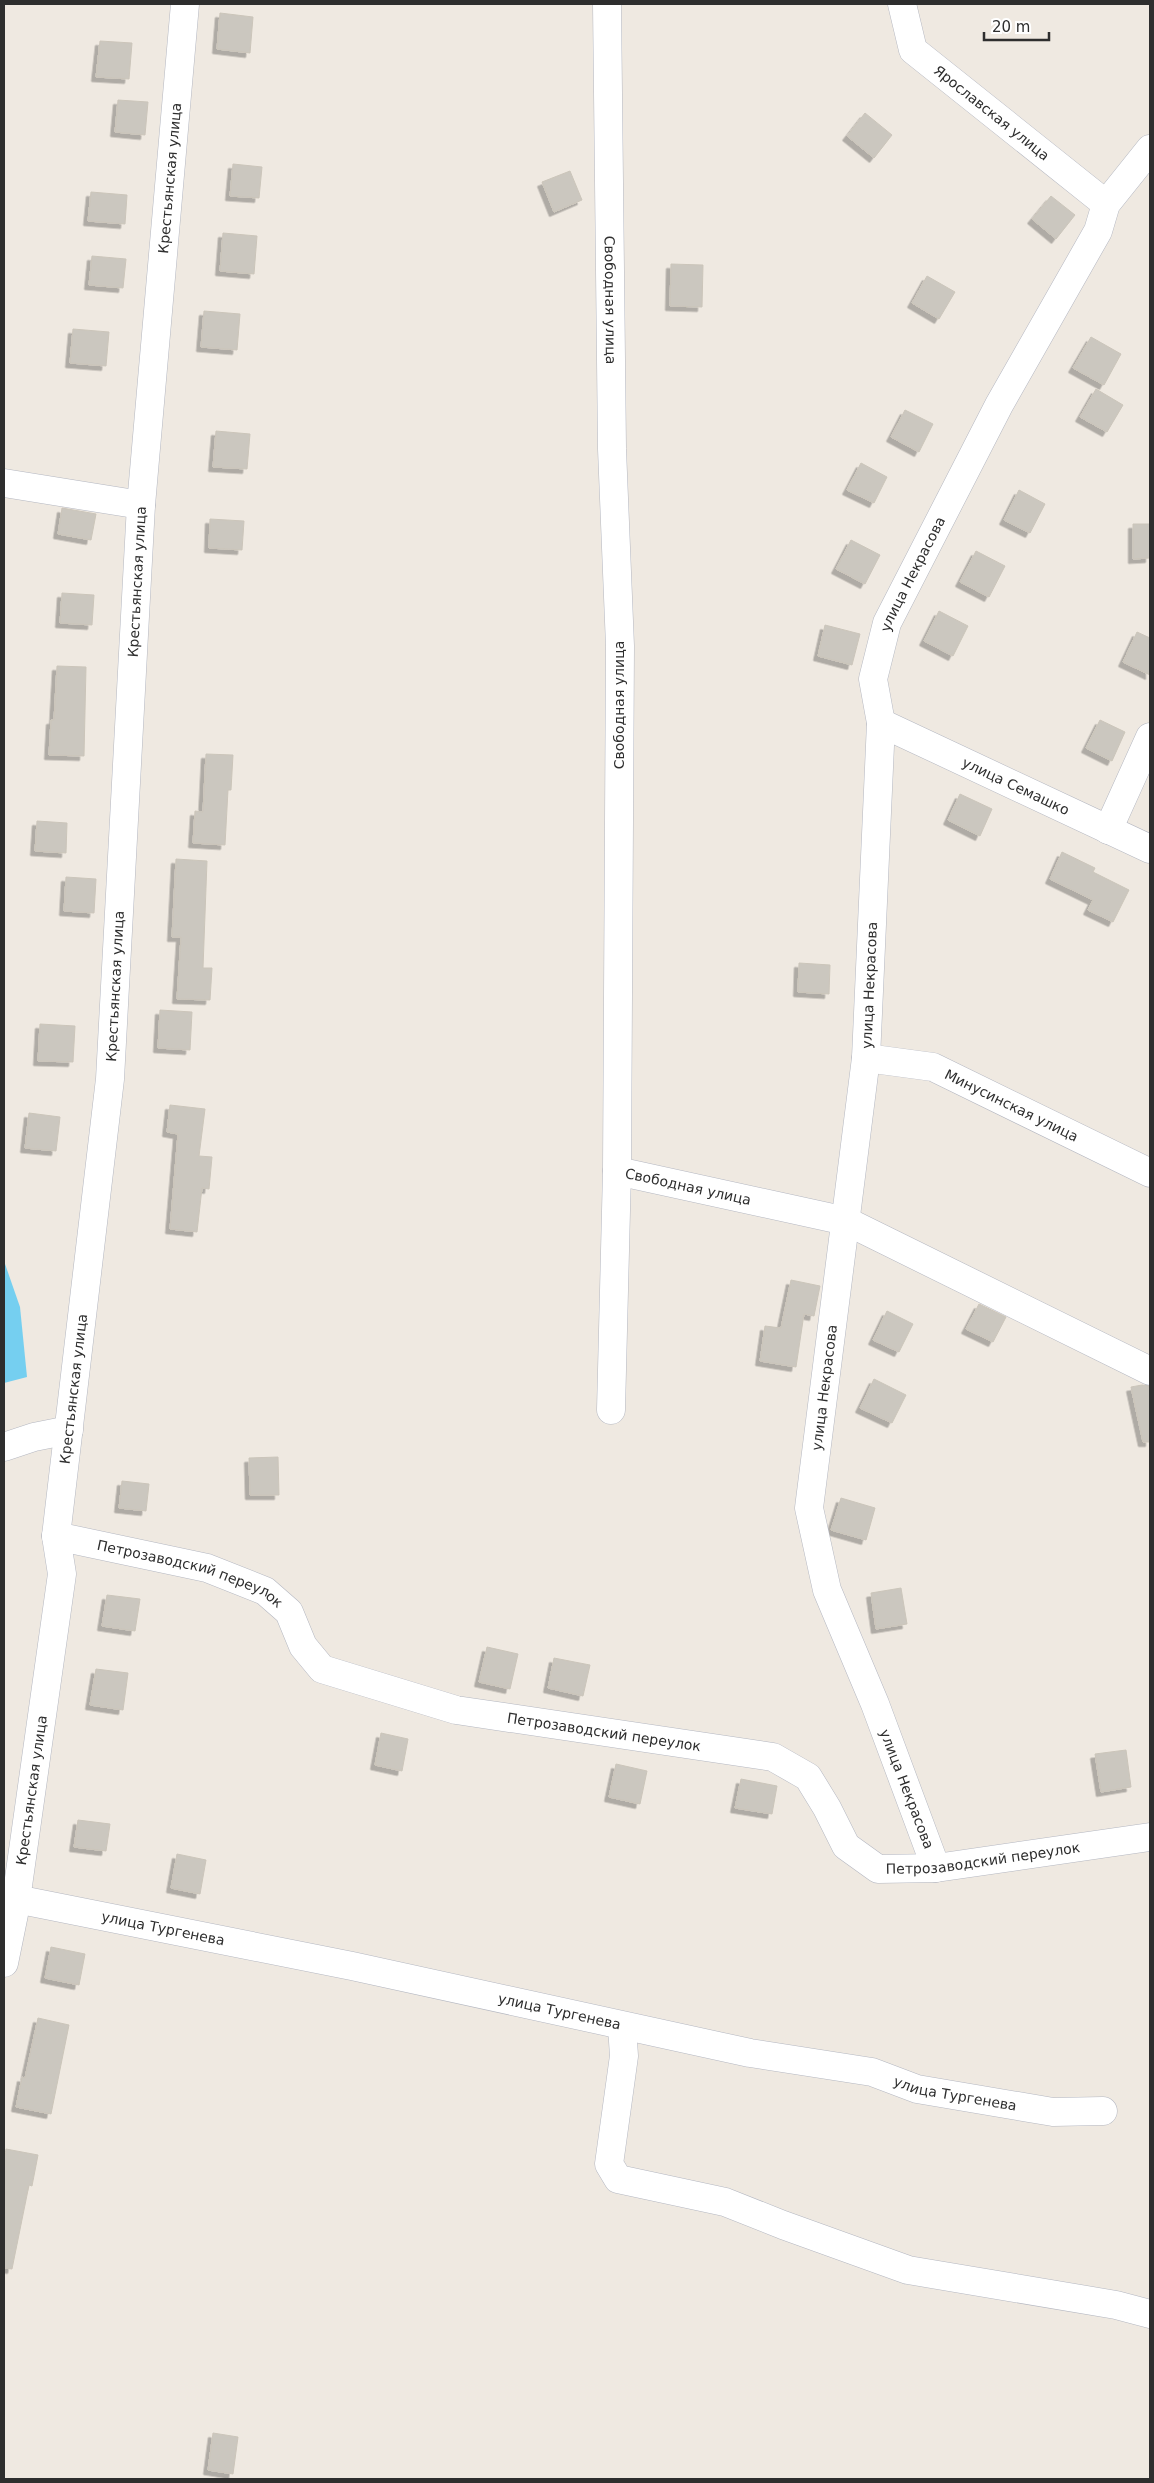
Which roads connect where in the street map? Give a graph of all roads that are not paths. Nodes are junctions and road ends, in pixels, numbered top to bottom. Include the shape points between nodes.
1 (185, 4) edge
2 (607, 4) edge
3 (902, 4) edge
4 (1150, 149) edge
5 (1106, 204) junction
6 (4, 483) edge
7 (141, 505) junction
8 (881, 723) junction
9 (1150, 736) edge
10 (1108, 830) junction
11 (1150, 849) edge
12 (866, 1058) junction
13 (617, 1171) junction
14 (1150, 1173) edge
15 (846, 1221) junction
16 (1150, 1371) edge
17 (612, 1410) dead end
18 (69, 1430) junction
19 (4, 1447) edge
20 (56, 1536) junction
21 (1150, 1836) edge
22 (936, 1868) junction
23 (16, 1899) junction
24 (4, 1963) edge
25 (622, 2026) junction
26 (1103, 2111) dead end
27 (1150, 2314) edge

1 - 7 street, Крестьянская улица
2 - 13 street, Свободная улица via 612,449 620,646
3 - 5 street, Ярославская улица via 913,50
4 - 5 street, улица Некрасова
5 - 8 street, улица Некрасова via 1098,231 999,406 887,623 873,679
6 - 7 street
7 - 18 street, Крестьянская улица via 110,1079
8 - 10 street, улица Семашко
8 - 12 street, улица Некрасова
9 - 10 street
10 - 11 street, улица Семашко
12 - 14 street, Минусинская улица via 933,1067
12 - 15 street, улица Некрасова
13 - 15 street, Свободная улица
13 - 17 street
15 - 16 street, Свободная улица
15 - 22 street, улица Некрасова via 809,1508 827,1590 875,1704
18 - 19 street
18 - 20 street, Крестьянская улица
20 - 22 street, Петрозаводский переулок via 207,1568 265,1591 289,1612 302,1646 322,1669 456,1710 773,1757 808,1777 846,1846 878,1869
20 - 23 street, Крестьянская улица via 62,1574
21 - 22 street, Петрозаводский переулок
23 - 24 street, Крестьянская улица
23 - 25 street, улица Тургенева via 352,1966
25 - 26 street, улица Тургенева via 750,2053 872,2072 927,2090 1053,2112
25 - 27 street via 624,2056 609,2164 618,2179 725,2202 908,2270 1116,2305

